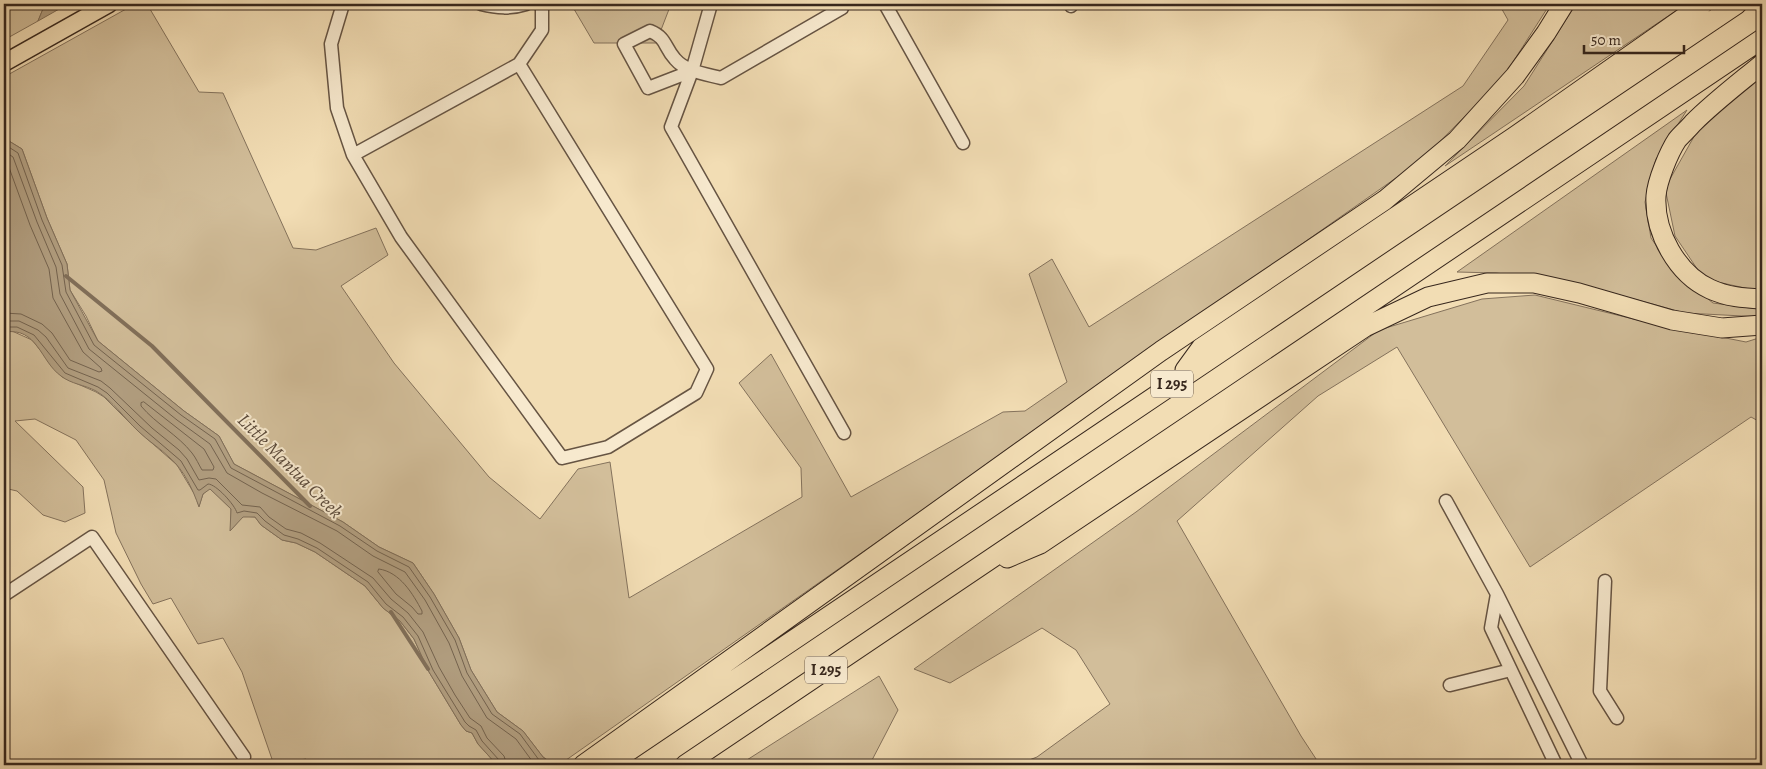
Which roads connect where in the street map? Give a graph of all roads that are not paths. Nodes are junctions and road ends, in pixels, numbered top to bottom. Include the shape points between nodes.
1 (108, 4) edge
2 (343, 4) edge
3 (481, 4) edge
4 (526, 4) edge
5 (539, 4) edge
6 (711, 4) edge
7 (828, 4) edge
8 (885, 4) edge
9 (1564, 4) edge
10 (1703, 4) edge
11 (1737, 4) edge
12 (846, 6) edge
13 (1762, 39) edge
14 (4, 63) edge
15 (519, 64) junction
16 (1762, 64) edge
17 (692, 71) junction
18 (963, 143) dead end
19 (354, 155) junction
20 (1762, 299) edge
21 (1762, 325) edge
22 (1177, 381) junction
23 (844, 434) dead end
24 (1446, 501) dead end
25 (967, 575) junction
26 (1605, 581) dead end
27 (1497, 594) junction
28 (4, 595) edge
29 (1511, 670) junction
30 (1450, 685) dead end
31 (1617, 718) dead end
32 (244, 757) dead end
33 (584, 764) edge
34 (608, 765) edge
35 (685, 765) edge
36 (1556, 765) edge
37 (1582, 765) edge

1 - 14 main road
2 - 19 lane via 331,44 337,108
3 - 4 lane via 512,8
5 - 15 lane via 542,8 542,30
6 - 17 lane
7 - 12 lane
8 - 18 lane
9 - 33 highway via 1515,76 1458,140 1385,200 1161,352
10 - 22 highway via 1514,137 1202,348
11 - 22 highway, I 295
12 - 17 lane via 721,78
13 - 25 highway, I 295
15 - 19 lane
15 - 19 lane via 707,369 696,393 608,447 562,458 401,237
16 - 20 highway via 1677,140 1659,177 1656,196 1664,237 1675,259 1693,279 1727,296
17 - 17 lane via 676,60 660,35 650,31 624,44 648,88
17 - 23 lane via 671,127
21 - 25 highway via 1722,328 1672,320 1534,283 1487,283 1428,297 1365,327 1040,544
22 - 34 highway, I 295
24 - 27 lane
25 - 35 highway, I 295
26 - 31 lane via 1600,691
27 - 29 lane via 1491,628
27 - 37 lane
28 - 32 lane via 92,537
29 - 30 lane
29 - 36 lane

